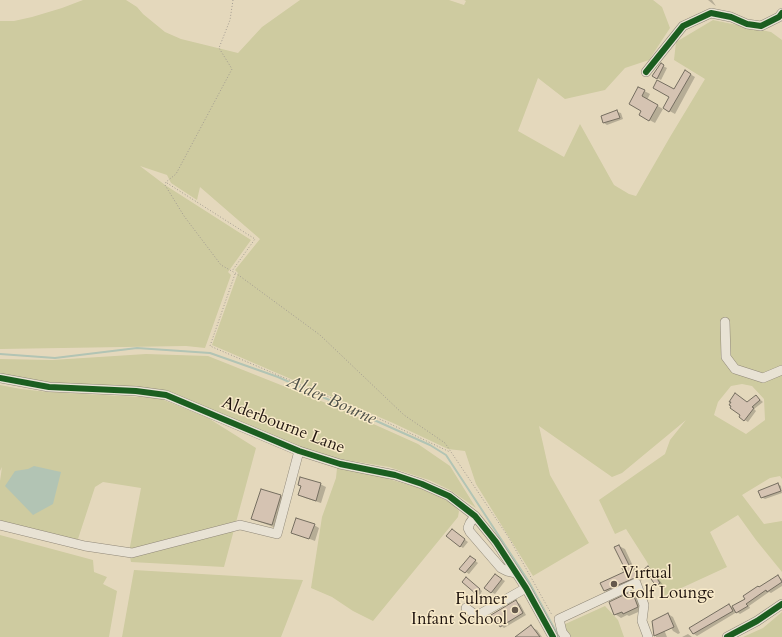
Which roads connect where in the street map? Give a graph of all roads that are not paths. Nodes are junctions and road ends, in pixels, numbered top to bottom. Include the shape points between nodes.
1 (782, 13) edge
2 (646, 72) dead end
3 (725, 322) dead end
4 (782, 370) edge
5 (0, 378) edge
6 (299, 451) junction
7 (475, 516) junction
8 (0, 525) edge
9 (516, 573) junction
10 (526, 588) junction
11 (782, 604) edge
12 (466, 608) dead end
13 (553, 637) edge
14 (566, 637) edge
15 (648, 637) edge
16 (727, 637) edge

1 - 2 street via 761,26 711,13 683,26
3 - 4 street via 726,357 735,369 763,378
5 - 6 street, Alderbourne Lane via 49,387 166,395
6 - 7 street, Alderbourne Lane via 422,484 449,496
6 - 8 street via 277,534 240,526 132,553 85,546
7 - 9 street, Alderbourne Lane
7 - 9 street via 468,528 470,532 501,568
9 - 10 street, Alderbourne Lane
10 - 12 street via 480,614 474,614
10 - 13 street, Alderbourne Lane
11 - 16 street
14 - 15 street via 559,619 636,583 644,604 642,622

